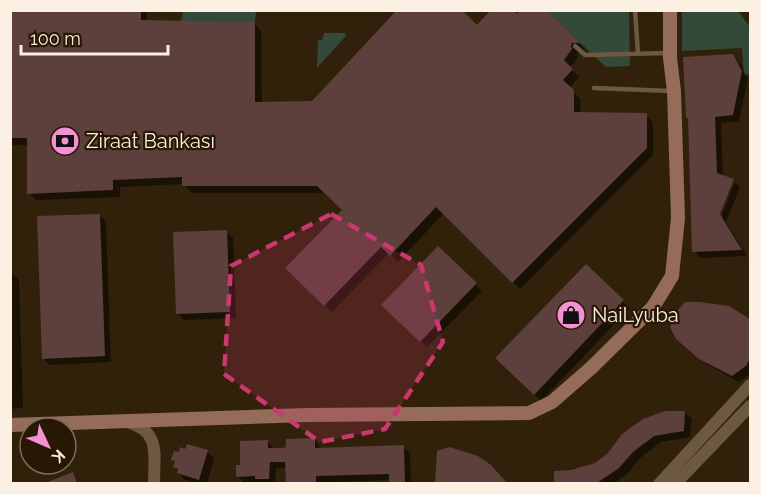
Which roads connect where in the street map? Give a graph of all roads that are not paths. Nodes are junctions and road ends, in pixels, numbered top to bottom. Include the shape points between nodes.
1 (635, 10) edge
2 (670, 10) edge
3 (676, 10) edge
4 (575, 45) dead end
5 (670, 53) junction
6 (638, 54) junction
7 (594, 88) dead end
8 (674, 92) junction
9 (750, 385) edge
10 (750, 406) edge
11 (124, 421) junction
12 (10, 425) edge
13 (154, 483) edge
14 (659, 483) edge
15 (675, 483) edge

1 - 6 lane
2 - 5 main road
3 - 8 street
4 - 6 lane via 585,55
5 - 6 lane
5 - 8 main road
7 - 8 lane
8 - 11 main road via 678,218 672,276 653,307 552,402 529,413
9 - 14 street
10 - 15 street
11 - 12 main road
11 - 13 street via 140,425 154,443

